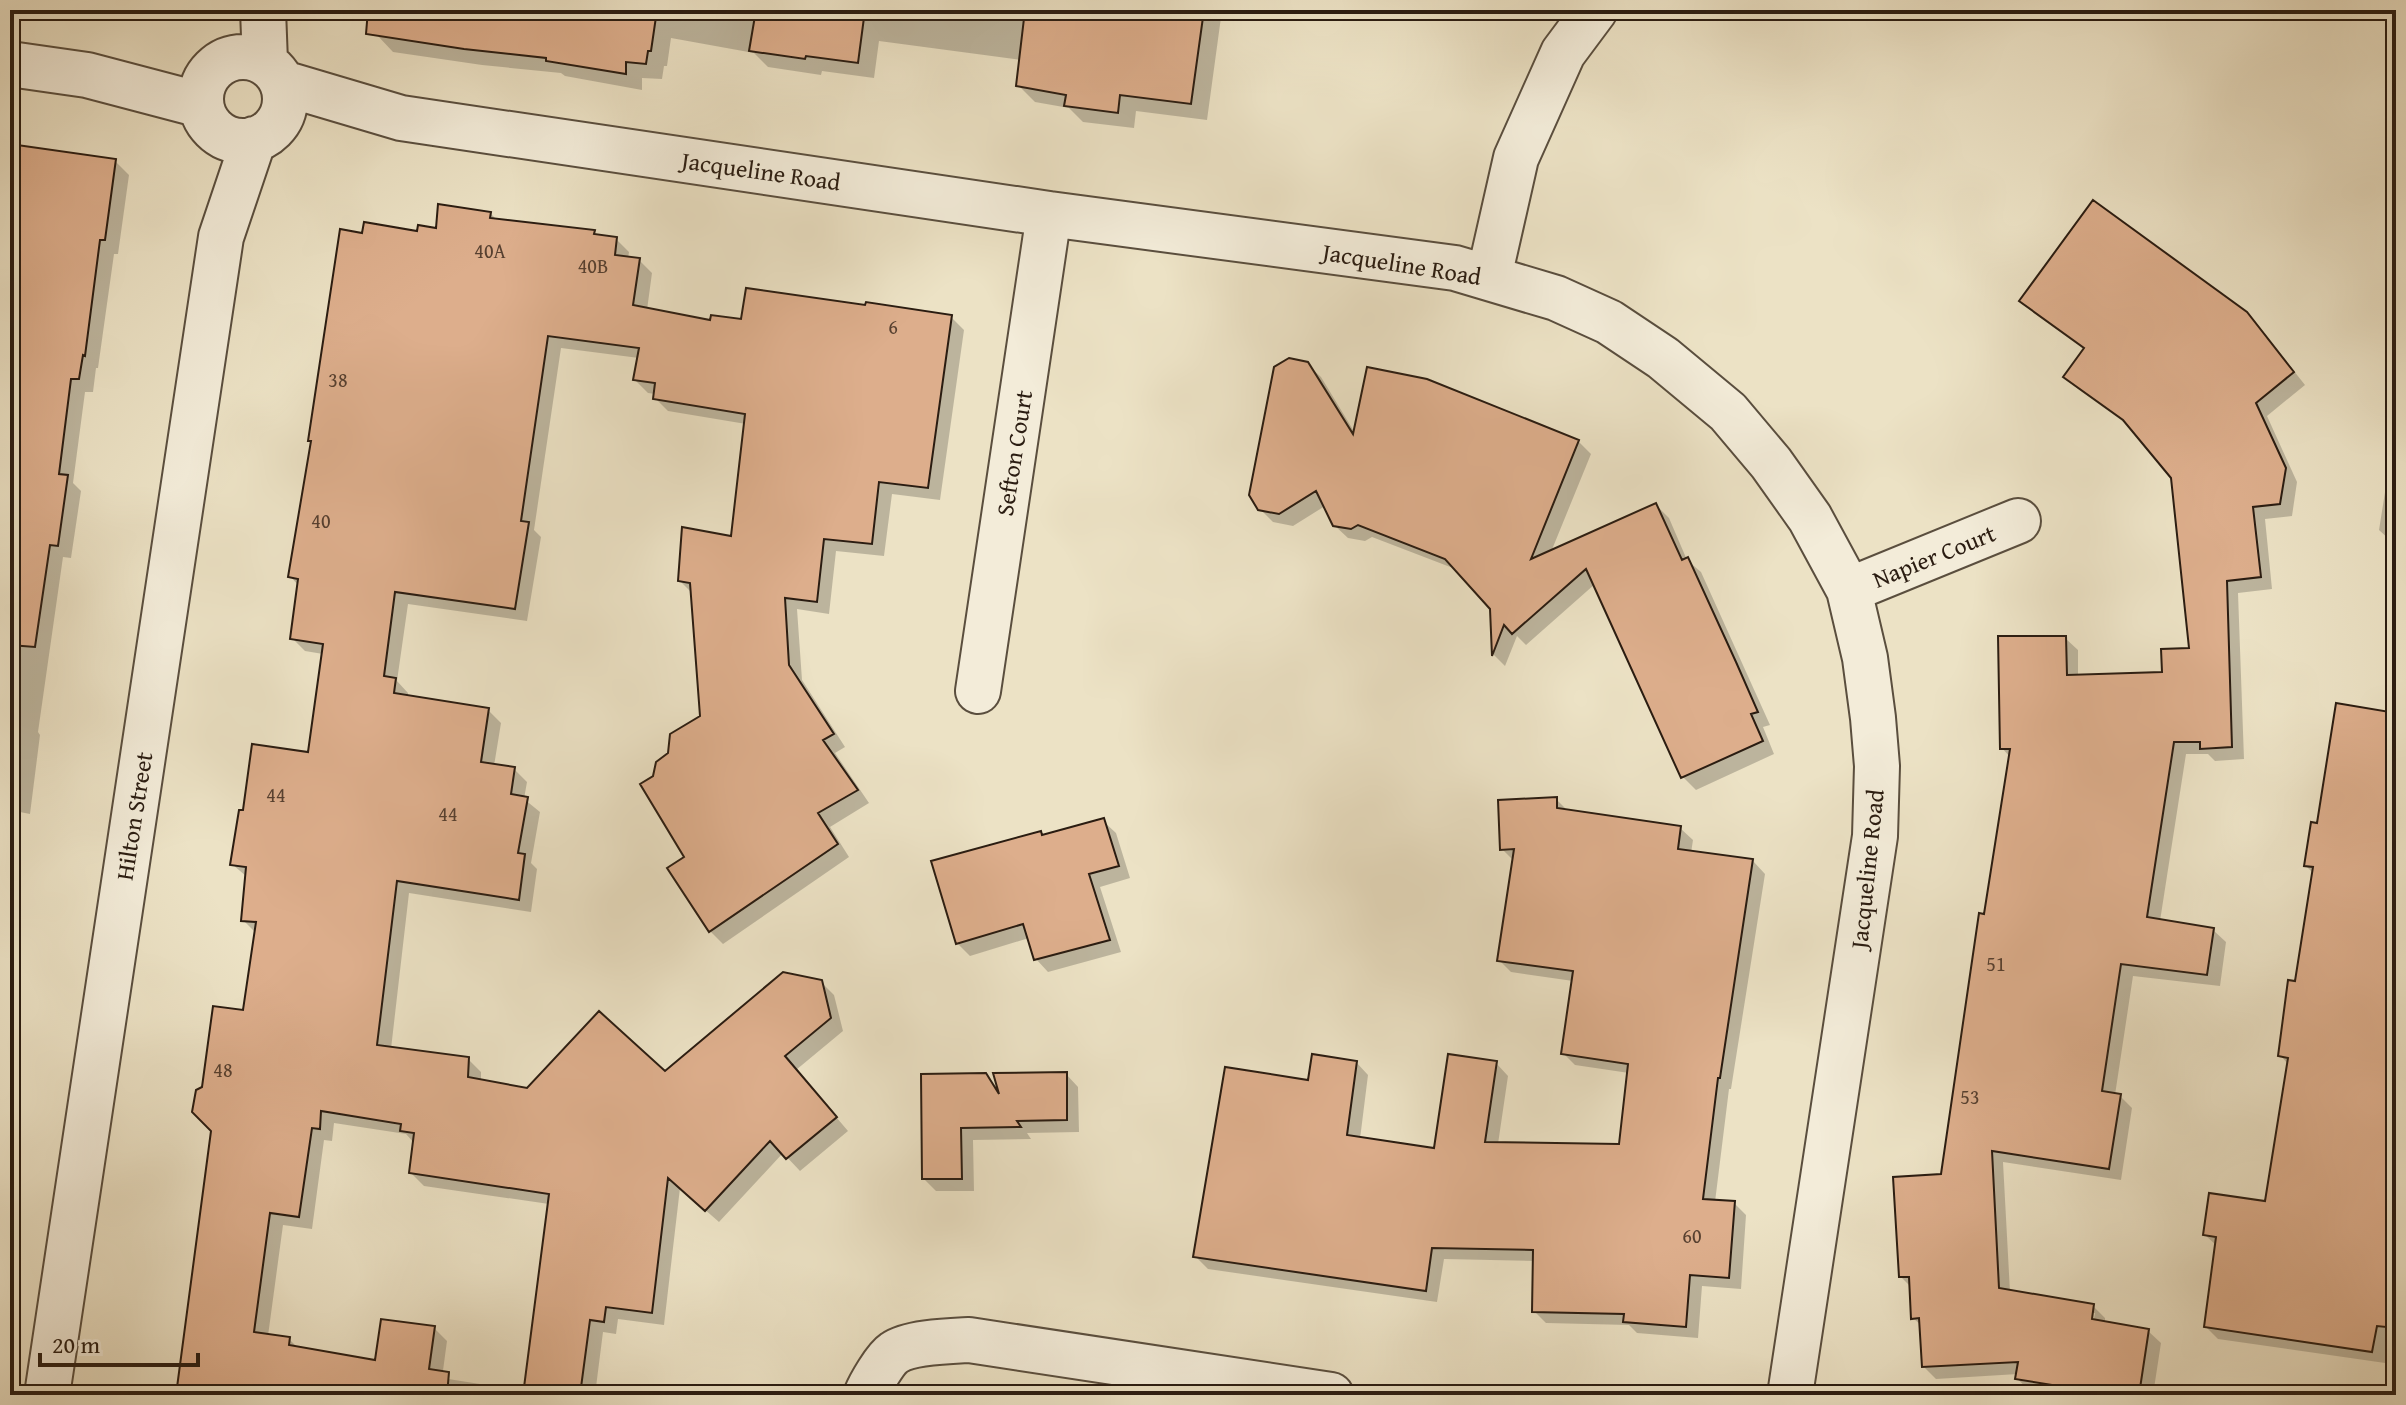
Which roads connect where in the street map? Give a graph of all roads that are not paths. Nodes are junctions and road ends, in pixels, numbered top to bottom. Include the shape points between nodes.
1 (246, 10) edge
2 (263, 10) edge
3 (1595, 10) edge
4 (10, 64) edge
5 (242, 96) junction
6 (1049, 214) junction
7 (1489, 277) junction
8 (2018, 521) dead end
9 (1849, 590) junction
10 (978, 691) dead end
11 (47, 1395) edge
12 (866, 1395) edge
13 (1331, 1395) edge
14 (1790, 1395) edge

1 - 5 street, Hilton Street
2 - 5 street, Hilton Street
3 - 7 street via 1563,53 1516,158
4 - 5 street, Jacqueline Road
5 - 6 street, Jacqueline Road
5 - 11 street, Hilton Street
6 - 7 street, Jacqueline Road via 1455,268
6 - 10 street, Sefton Court
7 - 9 street, Jacqueline Road via 1609,322 1728,412 1810,518
8 - 9 street, Napier Court
9 - 14 street, Jacqueline Road via 1873,718 1875,836
12 - 13 street via 894,1353 925,1343 969,1340

